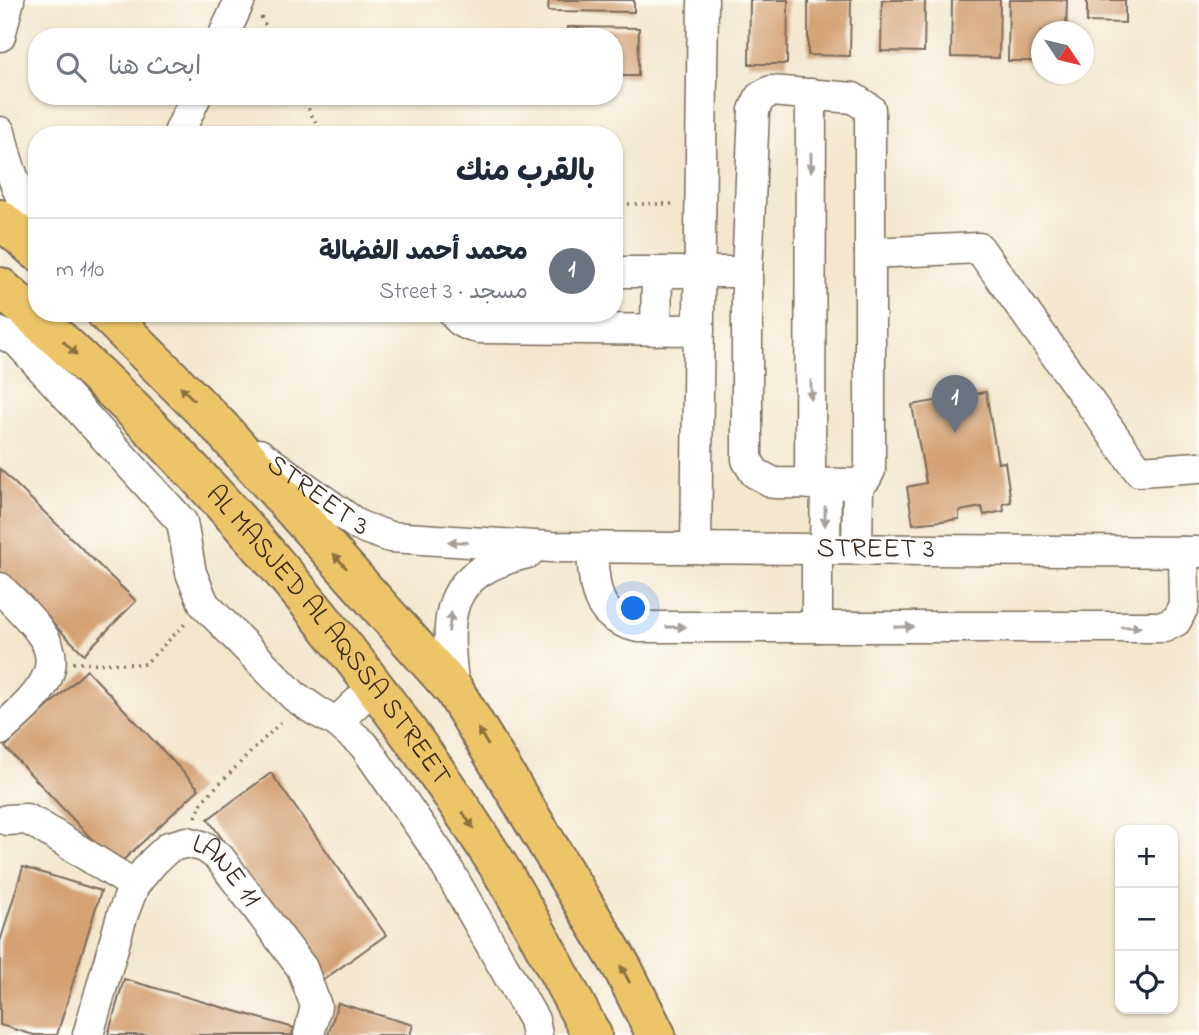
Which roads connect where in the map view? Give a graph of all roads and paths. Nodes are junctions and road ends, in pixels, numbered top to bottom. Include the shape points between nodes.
1 (240, 0) edge
2 (703, 0) edge
3 (227, 28) edge
4 (811, 94) junction
5 (192, 105) edge
6 (307, 105) edge
7 (182, 126) edge
8 (317, 126) edge
9 (0, 132) edge
10 (623, 204) edge
11 (700, 204) junction
12 (28, 209) edge
13 (0, 219) edge
14 (28, 243) edge
15 (870, 253) junction
16 (623, 272) edge
17 (699, 272) junction
18 (747, 272) junction
19 (657, 273) junction
20 (0, 286) edge
21 (746, 307) junction
22 (28, 310) edge
23 (699, 318) junction
24 (41, 322) edge
25 (115, 322) edge
26 (462, 322) edge
27 (656, 330) junction
28 (0, 332) edge
29 (95, 399) junction
30 (219, 426) junction
31 (1199, 467) edge
32 (818, 484) junction
33 (858, 484) junction
34 (212, 492) junction
35 (181, 522) junction
36 (551, 547) junction
37 (591, 547) junction
38 (696, 548) junction
39 (821, 549) junction
40 (857, 550) junction
41 (1191, 552) edge
42 (0, 588) edge
43 (204, 604) junction
44 (817, 627) junction
45 (50, 662) junction
46 (373, 687) junction
47 (454, 690) junction
48 (302, 701) junction
49 (337, 722) junction
50 (0, 730) edge
51 (2, 825) edge
52 (187, 842) junction
53 (547, 843) junction
54 (495, 861) junction
55 (134, 885) junction
56 (553, 964) junction
57 (88, 1035) edge
58 (309, 1035) edge
59 (537, 1035) edge
60 (580, 1035) edge
61 (592, 1035) edge
62 (656, 1035) edge

1 - 3 street
2 - 11 street
4 - 15 street via 853,98 870,109
4 - 18 street via 771,91 760,97 754,110
4 -> 32 street
5 - 7 street
6 - 8 path
9 - 12 street
10 - 11 path
11 - 17 street
13 - 14 main road
15 - 31 street via 979,248 1139,471
15 - 33 street via 870,470
16 - 19 street
17 - 18 street
17 - 19 street
17 - 23 street
18 - 21 street
19 - 27 street
20 -> 22 main road, AL MASJED AL AQSSA STREET
21 - 23 street
21 - 32 street via 747,460 764,480
23 - 27 street
23 - 38 street
24 -> 29 main road, AL MASJED AL AQSSA STREET via 64,342
30 -> 25 main road, AL MASJED AL AQSSA STREET
26 - 27 street via 478,328
28 - 29 street
29 - 34 main road, AL MASJED AL AQSSA STREET
29 - 35 street
36 -> 30 street, STREET 3 via 414,540 374,533
47 -> 30 main road, AL MASJED AL AQSSA STREET
32 - 33 street
32 -> 39 street
33 - 40 street
34 - 35 street
34 - 46 main road, AL MASJED AL AQSSA STREET
35 - 43 street via 191,573
36 - 37 street, STREET 3
47 -> 36 street, STREET 3 via 449,622 465,585 479,571 505,558
37 - 38 street, STREET 3
37 -> 44 street via 597,597 621,623 638,627
38 - 39 street, STREET 3
39 - 40 street, STREET 3
39 - 44 street
40 - 41 street, STREET 3
44 -> 41 street via 1164,627 1177,621 1184,605
42 - 45 street via 42,634
43 - 45 path via 145,664
43 - 48 street
45 - 50 street via 48,679 40,691
46 - 49 street
46 -> 54 main road, AL MASJED AL AQSSA STREET via 421,749
53 -> 47 main road, AL MASJED AL AQSSA STREET
48 - 49 street
48 - 52 path via 203,800
49 - 59 street via 364,745 438,852 534,1020
51 - 55 street via 26,818
52 - 55 street, LANE 11 via 170,847
52 - 58 street, LANE 11 via 219,857 302,968 316,1006
53 - 54 main road via 545,857 532,874 520,877
62 -> 53 main road, AL MASJED AL AQSSA STREET via 623,969
54 - 56 main road, AL MASJED AL AQSSA STREET
55 - 57 street, LANE 11
56 - 60 main road
56 - 61 main road, AL MASJED AL AQSSA STREET

